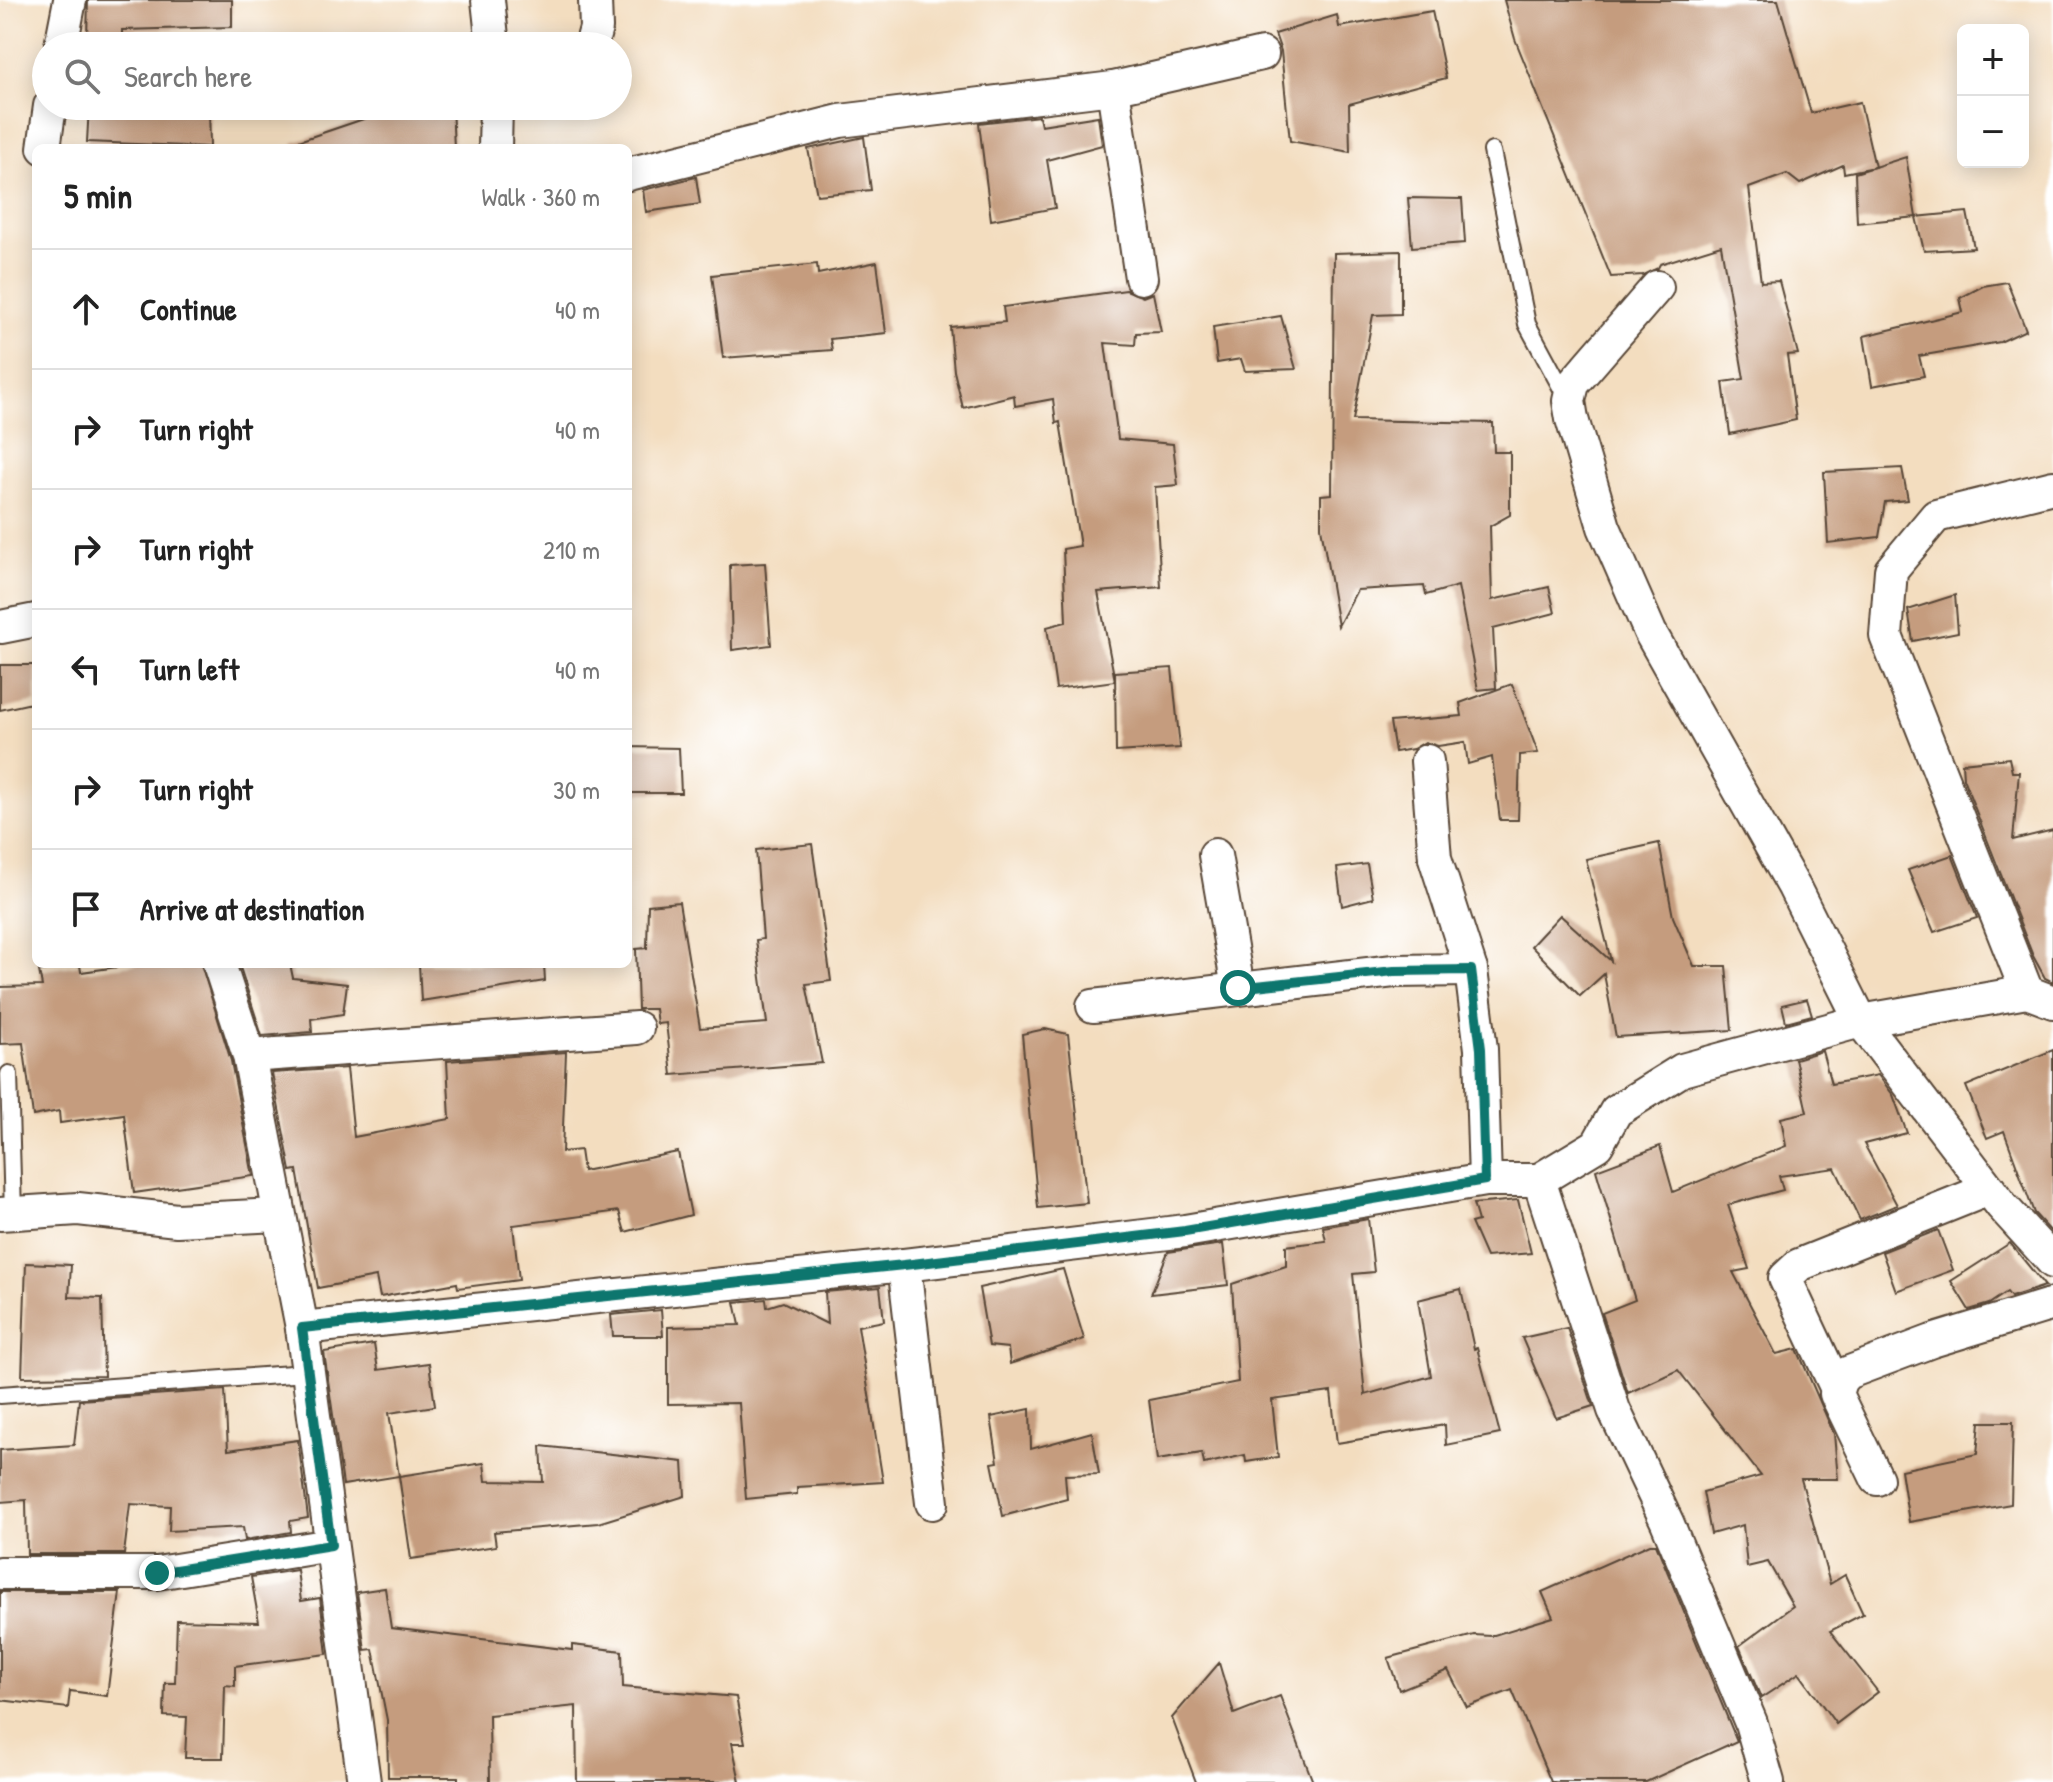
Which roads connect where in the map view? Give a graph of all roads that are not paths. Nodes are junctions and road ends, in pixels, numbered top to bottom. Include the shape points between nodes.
1 (70, 0) edge
2 (488, 0) edge
3 (595, 0) edge
4 (64, 32) edge
5 (491, 32) edge
6 (595, 32) edge
7 (1262, 54) dead end
8 (1113, 88) junction
9 (48, 120) edge
10 (496, 120) edge
11 (45, 144) edge
12 (495, 144) edge
13 (1492, 151) dead end
14 (632, 173) edge
15 (1141, 278) dead end
16 (1657, 287) dead end
17 (1569, 401) junction
18 (2053, 487) edge
19 (32, 621) edge
20 (1, 627) edge
21 (1427, 761) dead end
22 (1215, 855) dead end
23 (220, 968) edge
24 (1471, 970) junction
25 (1238, 988) junction
26 (2040, 997) edge
27 (1093, 1006) dead end
28 (1861, 1021) junction
29 (637, 1028) dead end
30 (249, 1056) junction
31 (9, 1074) dead end
32 (1485, 1180) junction
33 (1539, 1180) junction
34 (1989, 1189) junction
35 (7, 1214) edge
36 (278, 1215) junction
37 (2053, 1262) edge
38 (904, 1265) junction
39 (2053, 1304) edge
40 (302, 1328) junction
41 (306, 1373) junction
42 (1836, 1387) junction
43 (0, 1395) edge
44 (1877, 1479) dead end
45 (932, 1503) dead end
46 (331, 1545) junction
47 (0, 1573) edge
48 (364, 1782) edge
49 (1768, 1782) edge

1 - 4 street
2 - 5 street
3 - 6 street
7 - 8 street
8 - 14 street via 840,121
8 - 15 street
9 - 11 street
10 - 12 street
13 - 17 lane via 1527,324
16 - 17 street via 1573,384
17 - 28 street via 1604,527 1650,632 1794,887
18 - 26 street via 1936,516 1891,570 1886,636
19 - 20 street
21 - 24 street via 1435,858
22 - 25 street
23 - 30 street
24 - 25 street via 1394,971
24 - 32 street via 1481,1049
25 - 27 street
26 - 28 street
28 - 33 street via 1682,1070 1616,1111 1597,1145
28 - 34 street
29 - 30 street
30 - 36 street
31 - 35 lane
32 - 33 street
32 - 38 street via 1185,1231
33 - 49 street via 1614,1410 1751,1723
34 - 37 street
34 - 42 street via 1799,1265 1785,1278
35 - 36 street via 78,1209 177,1220
36 - 40 street
38 - 40 street
38 - 45 street
39 - 42 street via 1847,1373
40 - 41 street
41 - 43 lane
41 - 46 street
42 - 44 street
46 - 47 street via 157,1573
46 - 48 street

